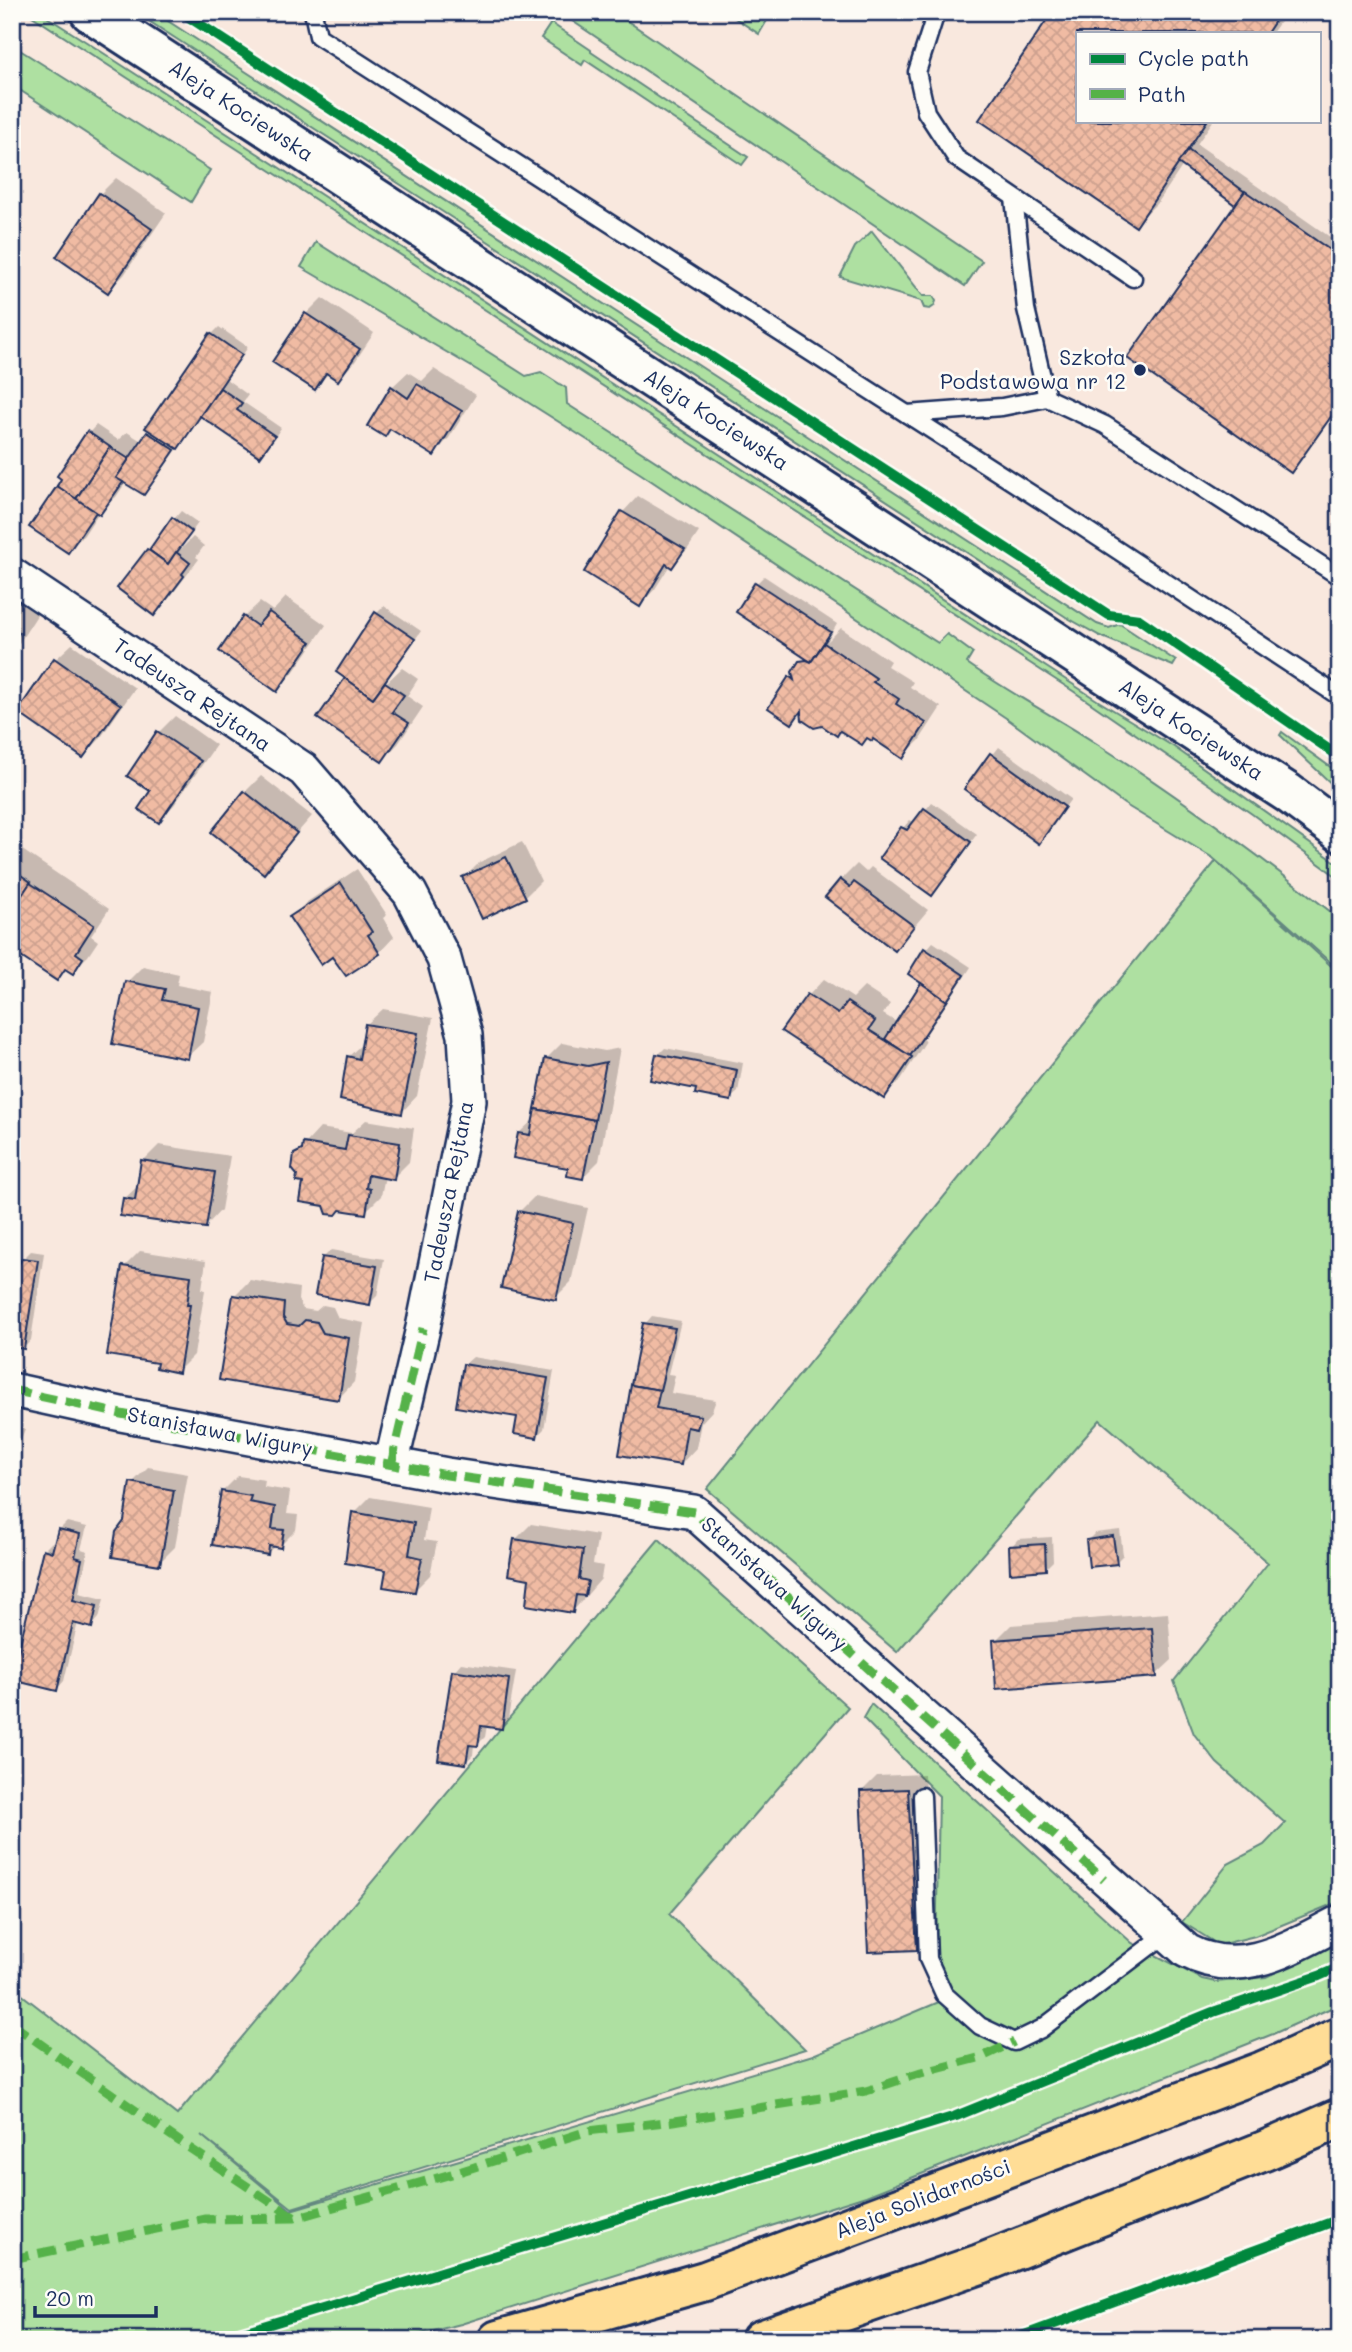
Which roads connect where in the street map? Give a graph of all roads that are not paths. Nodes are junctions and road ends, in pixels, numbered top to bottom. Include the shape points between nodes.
1 (90, 12) edge
2 (313, 12) edge
3 (940, 12) edge
4 (1014, 198) junction
5 (1133, 278) dead end
6 (1047, 398) junction
7 (907, 414) junction
8 (12, 575) edge
9 (1340, 576) edge
10 (1340, 697) edge
11 (1340, 832) edge
12 (12, 1390) edge
13 (391, 1465) junction
14 (922, 1796) dead end
15 (1340, 1922) edge
16 (1166, 1934) junction
17 (1340, 2037) edge
18 (1340, 2118) edge
19 (498, 2340) edge
20 (761, 2340) edge

1 - 11 street, Aleja Kociewska via 1266,778
2 - 7 lane via 318,36
3 - 4 lane via 917,72 926,112 956,158
4 - 5 lane
4 - 6 lane via 1026,309
6 - 7 lane via 1002,407
6 - 9 lane via 1105,425
7 - 10 lane
8 - 13 street, Tadeusza Rejtana via 304,770 410,893 444,959 465,1035 469,1101
12 - 13 street, Stanisława Wigury
13 - 16 street, Stanisława Wigury via 694,1512
14 - 16 lane via 928,1959 944,1994 980,2026 1014,2042 1041,2029
15 - 16 street, Stanisława Wigury via 1259,1960 1229,1964 1204,1960
17 - 19 main road, Aleja Solidarności via 1263,2071 705,2281
18 - 20 main road via 980,2264

